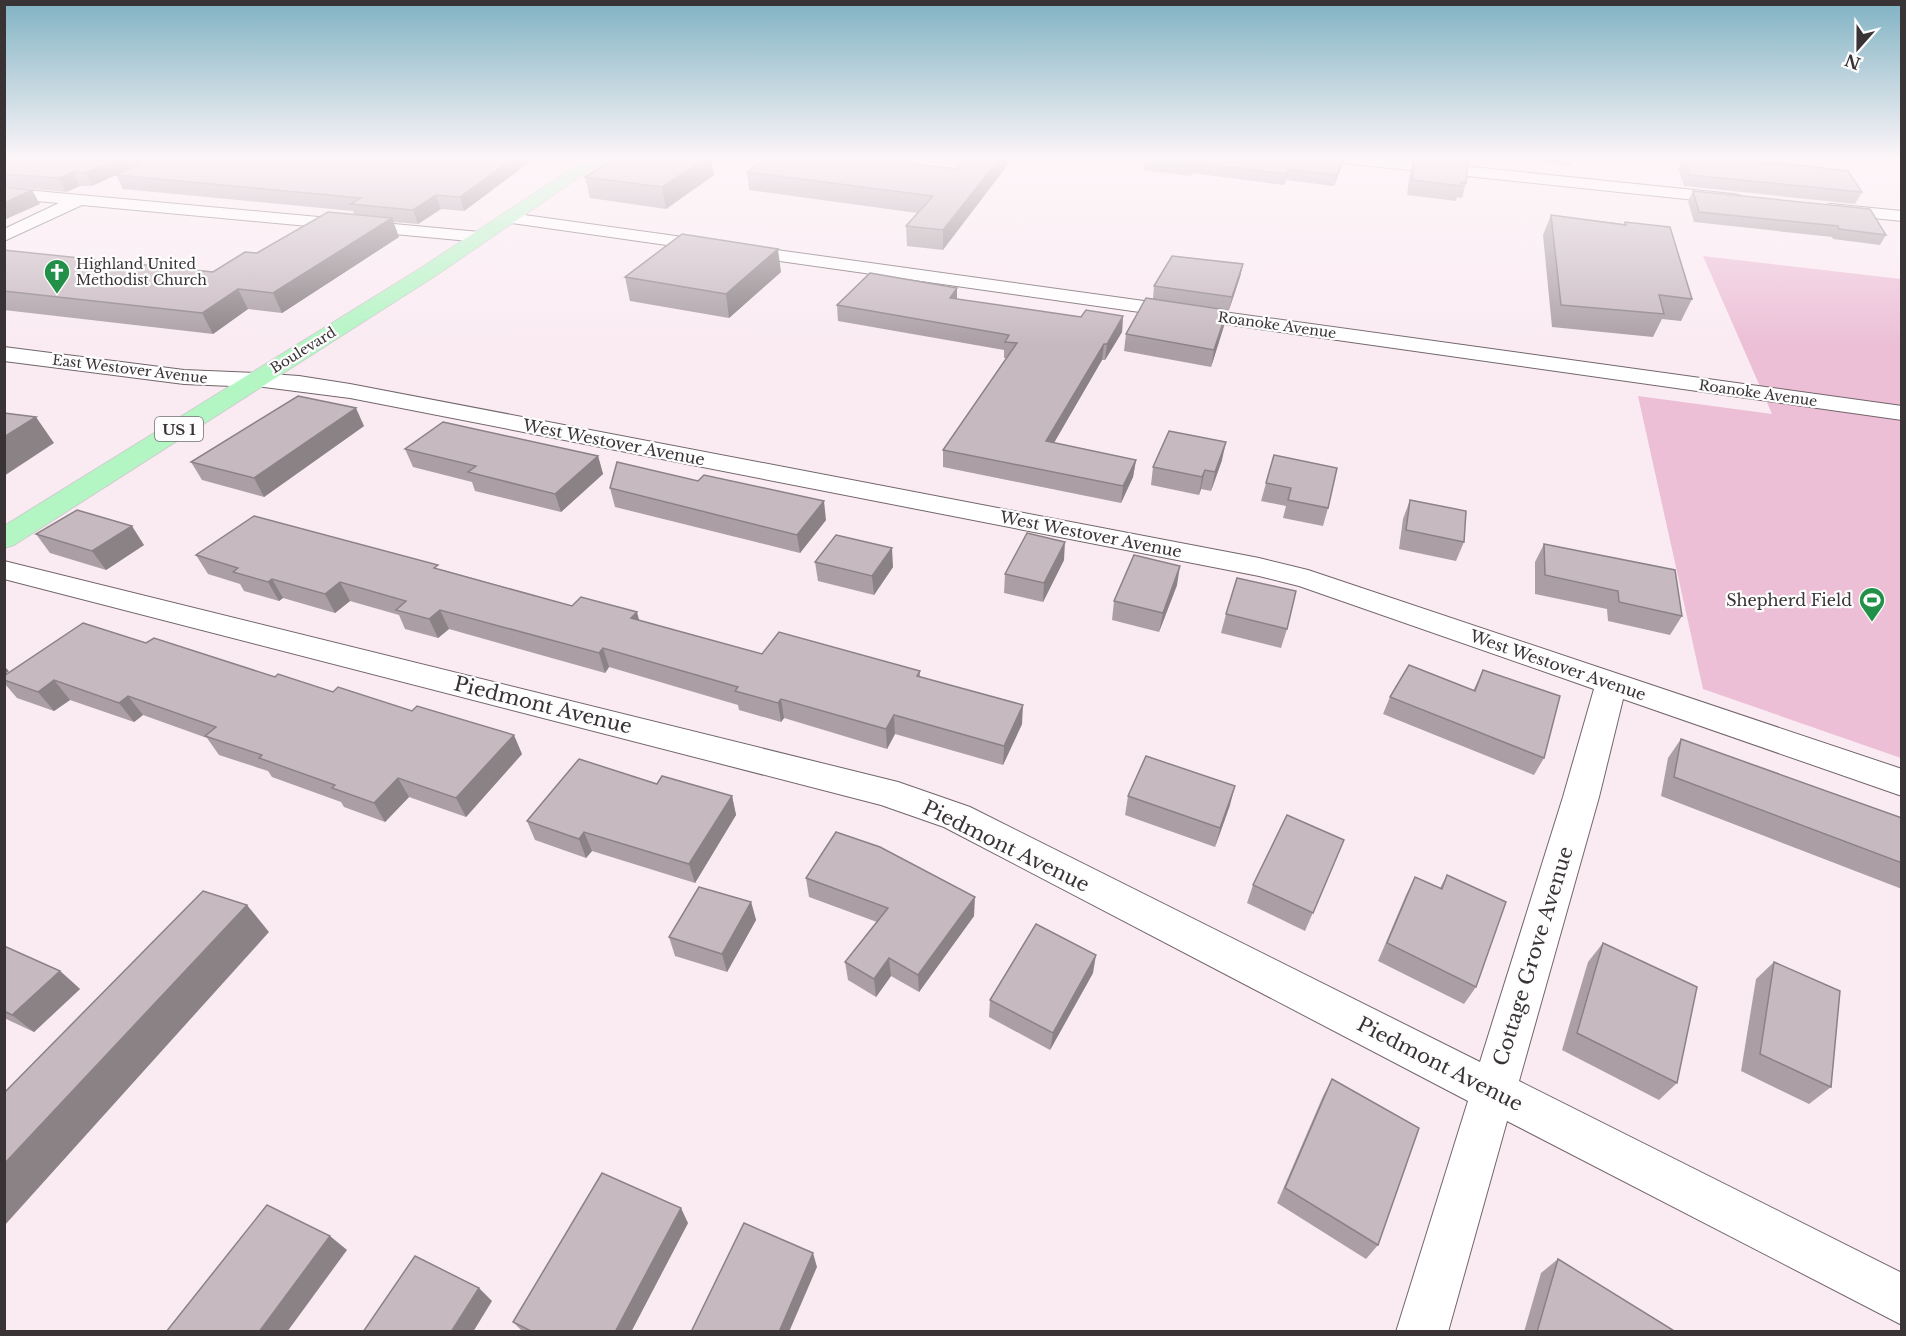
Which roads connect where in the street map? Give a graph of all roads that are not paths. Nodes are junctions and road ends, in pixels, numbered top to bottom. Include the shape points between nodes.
1 (37, 220) edge
2 (300, 220) edge
3 (506, 220) edge
4 (527, 220) edge
5 (4, 236) edge
6 (480, 237) junction
7 (4, 354) edge
8 (256, 380) junction
9 (1902, 413) edge
10 (4, 539) edge
11 (4, 570) edge
12 (1611, 684) junction
13 (1902, 783) edge
14 (1492, 1091) junction
15 (1902, 1300) edge
16 (1422, 1332) edge

1 - 5 street
2 - 6 street
3 - 6 main road, Boulevard / US 1
4 - 9 street, Roanoke Avenue
6 - 8 main road, Boulevard / US 1
7 - 8 main road, East Westover Avenue via 184,377
8 - 10 main road, Boulevard / US 1
8 - 12 street, West Westover Avenue via 350,391 1259,567 1308,579
11 - 14 street, Piedmont Avenue via 886,792 957,817
12 - 13 street, West Westover Avenue
12 - 14 street, Cottage Grove Avenue
14 - 15 street, Piedmont Avenue
14 - 16 street, Cottage Grove Avenue

